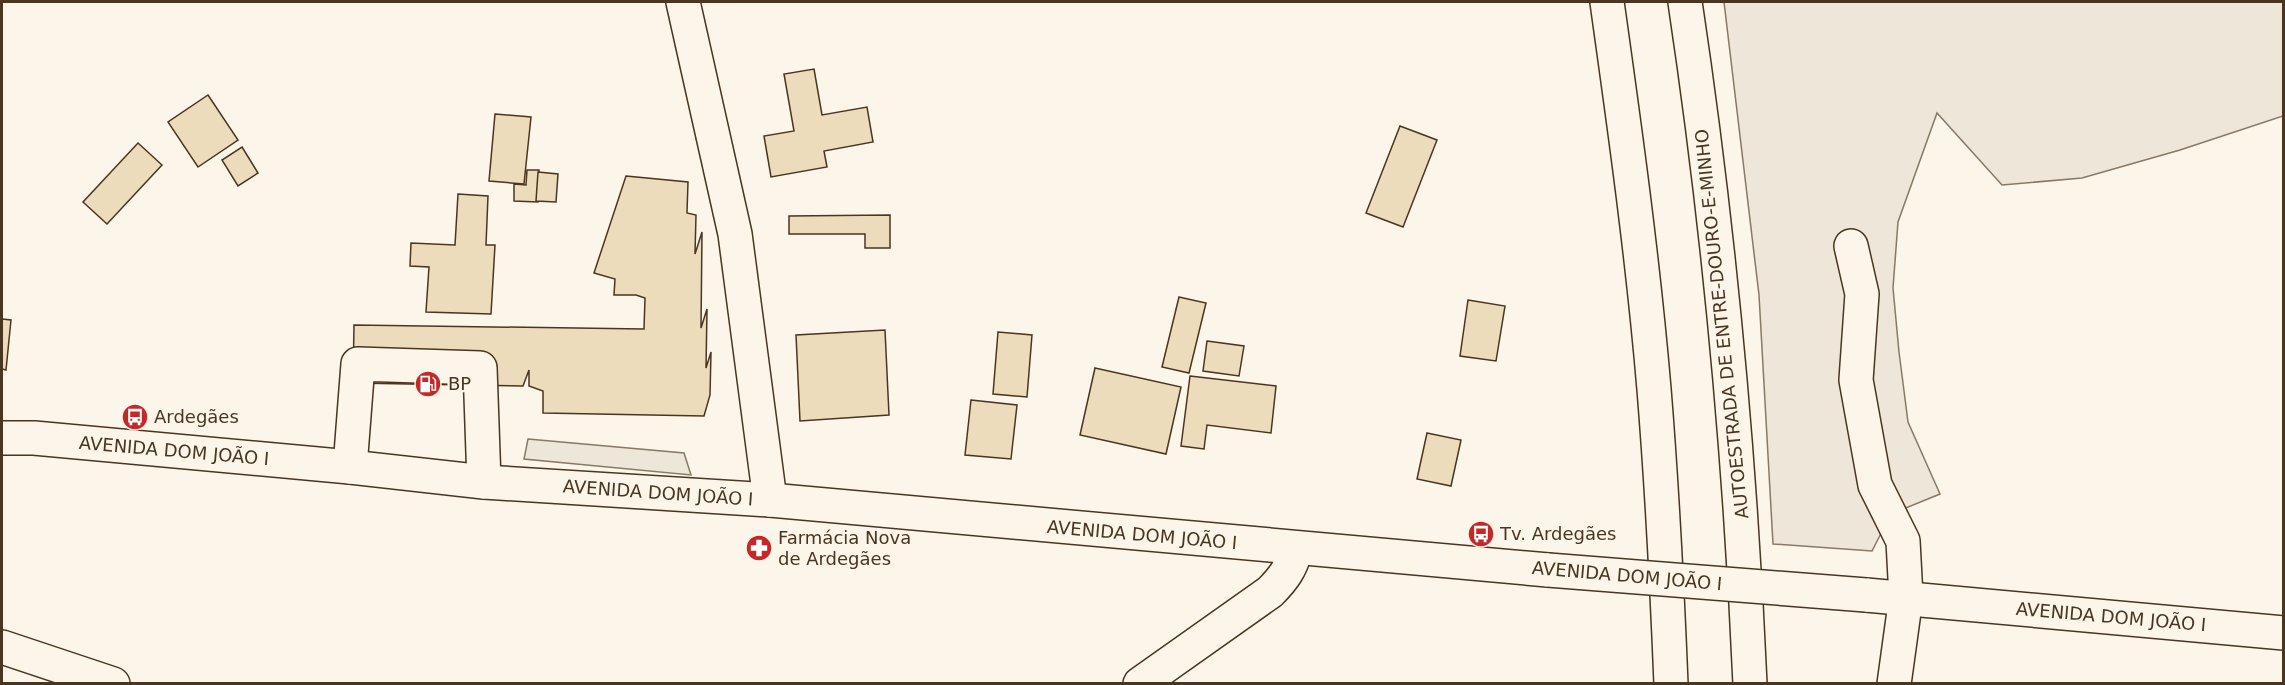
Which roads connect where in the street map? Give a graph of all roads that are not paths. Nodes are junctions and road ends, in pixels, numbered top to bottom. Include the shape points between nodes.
1 (682, 2) edge
2 (1606, 2) edge
3 (1684, 2) edge
4 (1851, 246) dead end
5 (2, 438) edge
6 (350, 467) junction
7 (484, 482) junction
8 (770, 501) junction
9 (1296, 549) junction
10 (1906, 597) junction
11 (2283, 633) edge
12 (2, 647) edge
13 (113, 684) edge
14 (1140, 684) edge
15 (1671, 684) edge
16 (1750, 684) edge
17 (1894, 684) edge

1 - 8 main road via 735,234
2 - 15 main road via 1626,137 1654,387
3 - 16 main road, AUTOESTRADA DE ENTRE-DOURO-E-MINHO via 1702,115 1730,367
4 - 10 main road via 1862,294 1856,380 1875,484 1903,541
5 - 6 main road, AVENIDA DOM JOÃO I
6 - 7 main road, AVENIDA DOM JOÃO I
6 - 7 main road via 358,364 480,368
7 - 8 main road, AVENIDA DOM JOÃO I
8 - 9 main road, AVENIDA DOM JOÃO I
9 - 10 main road, AVENIDA DOM JOÃO I, bridge
9 - 14 main road via 1291,567 1270,592
10 - 11 main road, AVENIDA DOM JOÃO I
10 - 17 main road
12 - 13 main road

